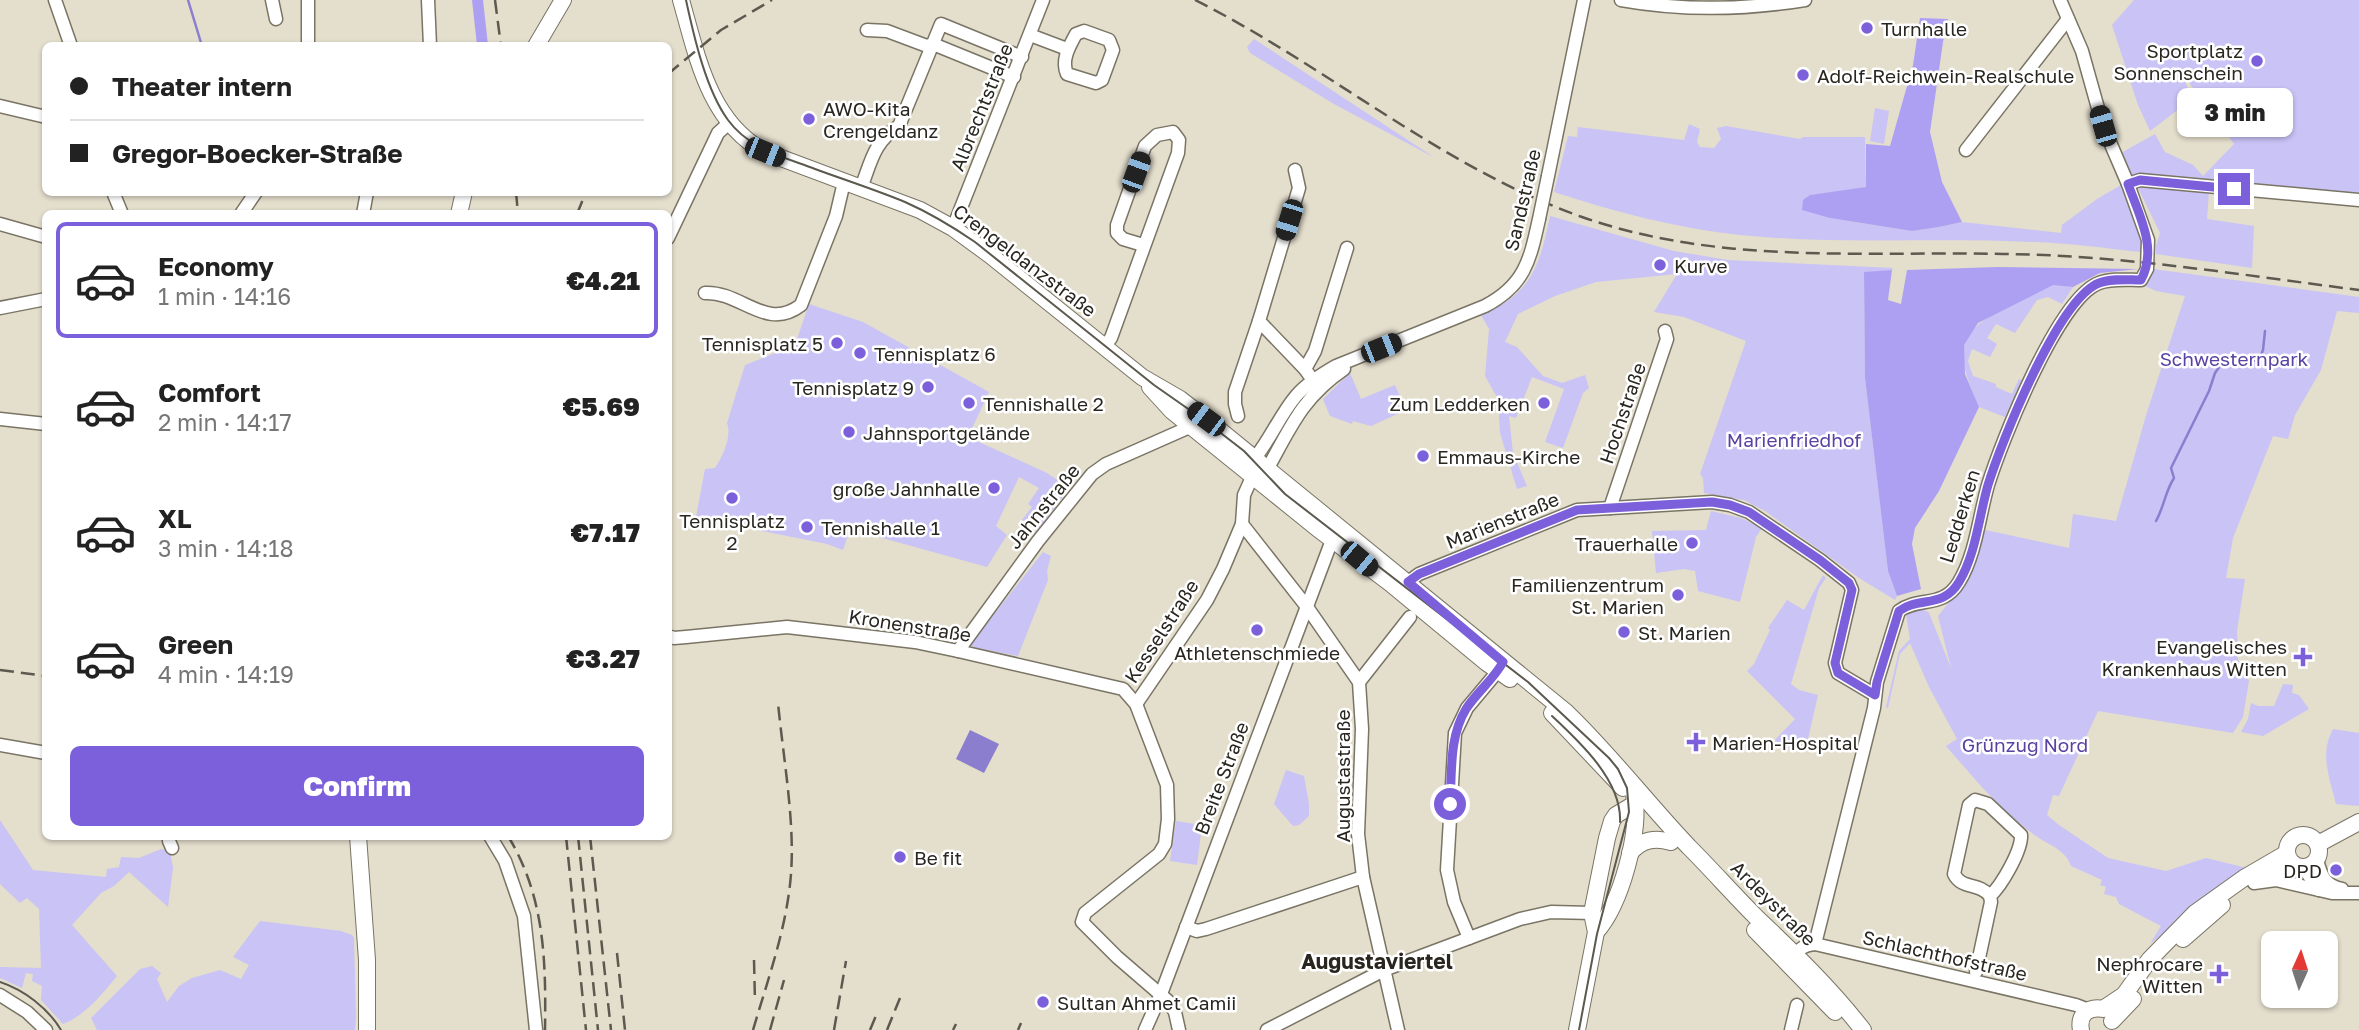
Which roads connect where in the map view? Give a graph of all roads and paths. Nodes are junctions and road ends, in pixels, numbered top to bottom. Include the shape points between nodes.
1 (55, 0) edge
2 (272, 0) edge
3 (308, 0) edge
4 (428, 0) edge
5 (563, 0) edge
6 (681, 0) edge
7 (1043, 0) edge
8 (1584, 0) edge
9 (1621, 0) edge
10 (1805, 0) edge
11 (2060, 0) edge
12 (276, 19) dead end
13 (2068, 19) junction
14 (867, 30) dead end
15 (1030, 35) junction
16 (70, 42) edge
17 (308, 42) edge
18 (430, 42) edge
19 (538, 42) edge
20 (933, 44) junction
21 (1068, 49) junction
22 (1022, 57) junction
23 (1014, 77) junction
24 (0, 106) edge
25 (42, 116) edge
26 (729, 123) junction
27 (1966, 150) dead end
28 (1295, 170) dead end
29 (844, 182) junction
30 (2128, 184) junction
31 (861, 188) junction
32 (2359, 200) edge
33 (0, 224) edge
34 (953, 229) junction
35 (672, 230) edge
36 (42, 236) edge
37 (1143, 245) junction
38 (1347, 248) dead end
39 (705, 293) dead end
40 (42, 300) edge
41 (0, 308) edge
42 (1259, 321) junction
43 (1665, 331) dead end
44 (1104, 347) junction
45 (1312, 379) junction
46 (1238, 415) dead end
47 (0, 419) edge
48 (1199, 422) junction
49 (42, 424) edge
50 (1259, 467) junction
51 (1610, 508) junction
52 (1328, 517) junction
53 (1242, 524) junction
54 (1332, 540) junction
55 (1408, 582) junction
56 (1390, 583) junction
57 (1307, 607) junction
58 (1410, 617) dead end
59 (672, 636) edge
60 (958, 651) junction
61 (1500, 666) junction
62 (1359, 682) junction
63 (1875, 695) junction
64 (1136, 704) junction
65 (0, 745) edge
66 (42, 752) edge
67 (1607, 765) junction
68 (1631, 783) junction
69 (1636, 803) junction
70 (1652, 808) junction
71 (1612, 821) junction
72 (2359, 822) edge
73 (358, 840) edge
74 (492, 840) edge
75 (1671, 842) junction
76 (1629, 854) junction
77 (2303, 858) junction
78 (1363, 877) junction
79 (2253, 878) junction
80 (2319, 890) junction
81 (2359, 893) edge
82 (1990, 895) junction
83 (1592, 913) junction
84 (1186, 927) junction
85 (1596, 932) junction
86 (1469, 938) junction
87 (1815, 944) junction
88 (1797, 964) junction
89 (1384, 970) junction
90 (1976, 972) dead end
91 (1161, 994) junction
92 (0, 995) edge
93 (1797, 1006) dead end
94 (2096, 1021) edge
95 (46, 1030) edge
96 (367, 1030) edge
97 (536, 1030) edge
98 (1145, 1030) edge
99 (1179, 1030) edge
100 (1267, 1030) edge
101 (1398, 1030) edge
102 (1577, 1030) edge
103 (1791, 1030) edge
104 (1854, 1030) edge
105 (1863, 1030) edge

1 - 16 street
2 - 12 street
3 - 17 street
4 - 18 street
5 - 19 main road
6 - 26 main road, Crengeldanzstraße via 702,71
7 - 15 street, Albrechtstraße
8 - 45 street, Sandstraße, bridge via 1539,219 1520,278 1485,306
9 - 10 street via 1678,8 1745,8
11 - 13 street
13 - 27 street
13 - 30 street via 2103,126
14 - 20 street
15 - 21 street
15 - 22 street, Albrechtstraße
20 - 22 street via 941,23
20 - 23 street
20 - 31 street via 899,126 877,145
21 - 21 street via 1067,74 1088,82 1102,80 1113,50 1109,40 1084,31 1076,34
22 - 23 street, Albrechtstraße
23 - 34 street, Albrechtstraße
24 - 25 street
26 - 29 main road, Crengeldanzstraße via 765,152
26 - 35 street via 718,133
28 - 42 street via 1298,188
29 - 31 main road, Crengeldanzstraße
29 - 39 street via 836,216 801,305 791,313 768,314 717,292
30 - 32 street via 2140,180
30 - 63 street, Ledderken via 2148,240 2147,269 2141,280 2097,284 2064,316 2002,443 1958,584 1944,598 1899,611
31 - 34 main road, Crengeldanzstraße
33 - 36 street
34 - 44 main road, Crengeldanzstraße
37 - 37 street, Crengeldanzstraße via 1178,153 1180,140 1173,132 1157,135 1146,146 1117,225 1123,239
37 - 44 street, Crengeldanzstraße
38 - 45 street via 1315,351
40 - 41 street
42 - 45 street
42 - 46 street via 1235,392
43 - 51 street, Hochstraße via 1667,339
44 - 48 main road, Crengeldanzstraße via 1142,377 1172,411
45 - 50 street, Sandstraße via 1296,416
47 - 49 street
48 - 50 main road, Crengeldanzstraße
48 - 60 street, Jahnstraße via 1092,474
50 - 52 main road, Crengeldanzstraße
50 - 53 street via 1244,495
50 - 54 main road, Crengeldanzstraße
51 - 55 street, Marienstraße via 1577,510
51 - 63 street, Marienstraße via 1712,502 1749,512 1769,524 1849,583 1852,590 1835,663 1838,673
52 - 54 main road
52 - 55 main road, Crengeldanzstraße
53 - 57 street, Augustastraße
53 - 64 street, Kesselstraße via 1207,600
54 - 56 main road, Crengeldanzstraße
54 - 57 street, Breite Straße
55 - 56 street, Marienstraße
55 - 61 main road, Crengeldanzstraße
56 - 61 main road, Crengeldanzstraße
57 - 62 street, Augustastraße
57 - 84 street, Breite Straße
58 - 62 street
59 - 60 street, Kronenstraße via 787,627
60 - 64 street, Kronenstraße via 1123,689
61 - 67 main road, Crengeldanzstraße
61 - 86 street via 1466,708 1455,733 1447,870
62 - 78 street, Augustastraße via 1358,834
63 - 87 street, Ledderken
64 - 91 street, Kesselstraße via 1167,785 1165,844 1082,919 1086,928
65 - 66 street
67 - 68 main road, Crengeldanzstraße
67 - 69 main road, Crengeldanzstraße
67 - 71 main road
68 - 69 main road, Crengeldanzstraße
68 - 70 main road, Ardeystraße
69 - 70 main road, Ardeystraße
69 - 71 main road
69 - 75 main road
69 - 76 main road via 1636,829
70 - 88 main road, Ardeystraße
71 - 83 main road
72 - 77 main road
73 - 96 main road
74 - 97 street via 505,861 524,916
75 - 76 main road via 1650,839
75 - 88 main road
76 - 85 main road via 1610,914
77 - 79 main road
77 - 80 street
77 - 81 street via 2335,888
78 - 84 street via 1206,929
78 - 89 street, Augustastraße
79 - 80 street
79 - 94 main road via 2195,913
80 - 81 street
82 - 82 street, Schlachthofstraße via 2021,844 2021,835 1988,804 1975,800 1969,805 1954,874 1963,885 1978,886
82 - 90 street, Schlachthofstraße
83 - 85 main road
83 - 86 street via 1539,913
84 - 91 street, Breite Straße
85 - 102 main road
86 - 89 street
87 - 88 street via 1806,946
87 - 94 street, Schlachthofstraße via 2076,1004
88 - 104 main road
88 - 105 main road, Ardeystraße
89 - 100 street
89 - 101 street, Augustastraße
91 - 98 street, Breite Straße
91 - 99 street via 1175,1012
92 - 95 street
93 - 103 street

